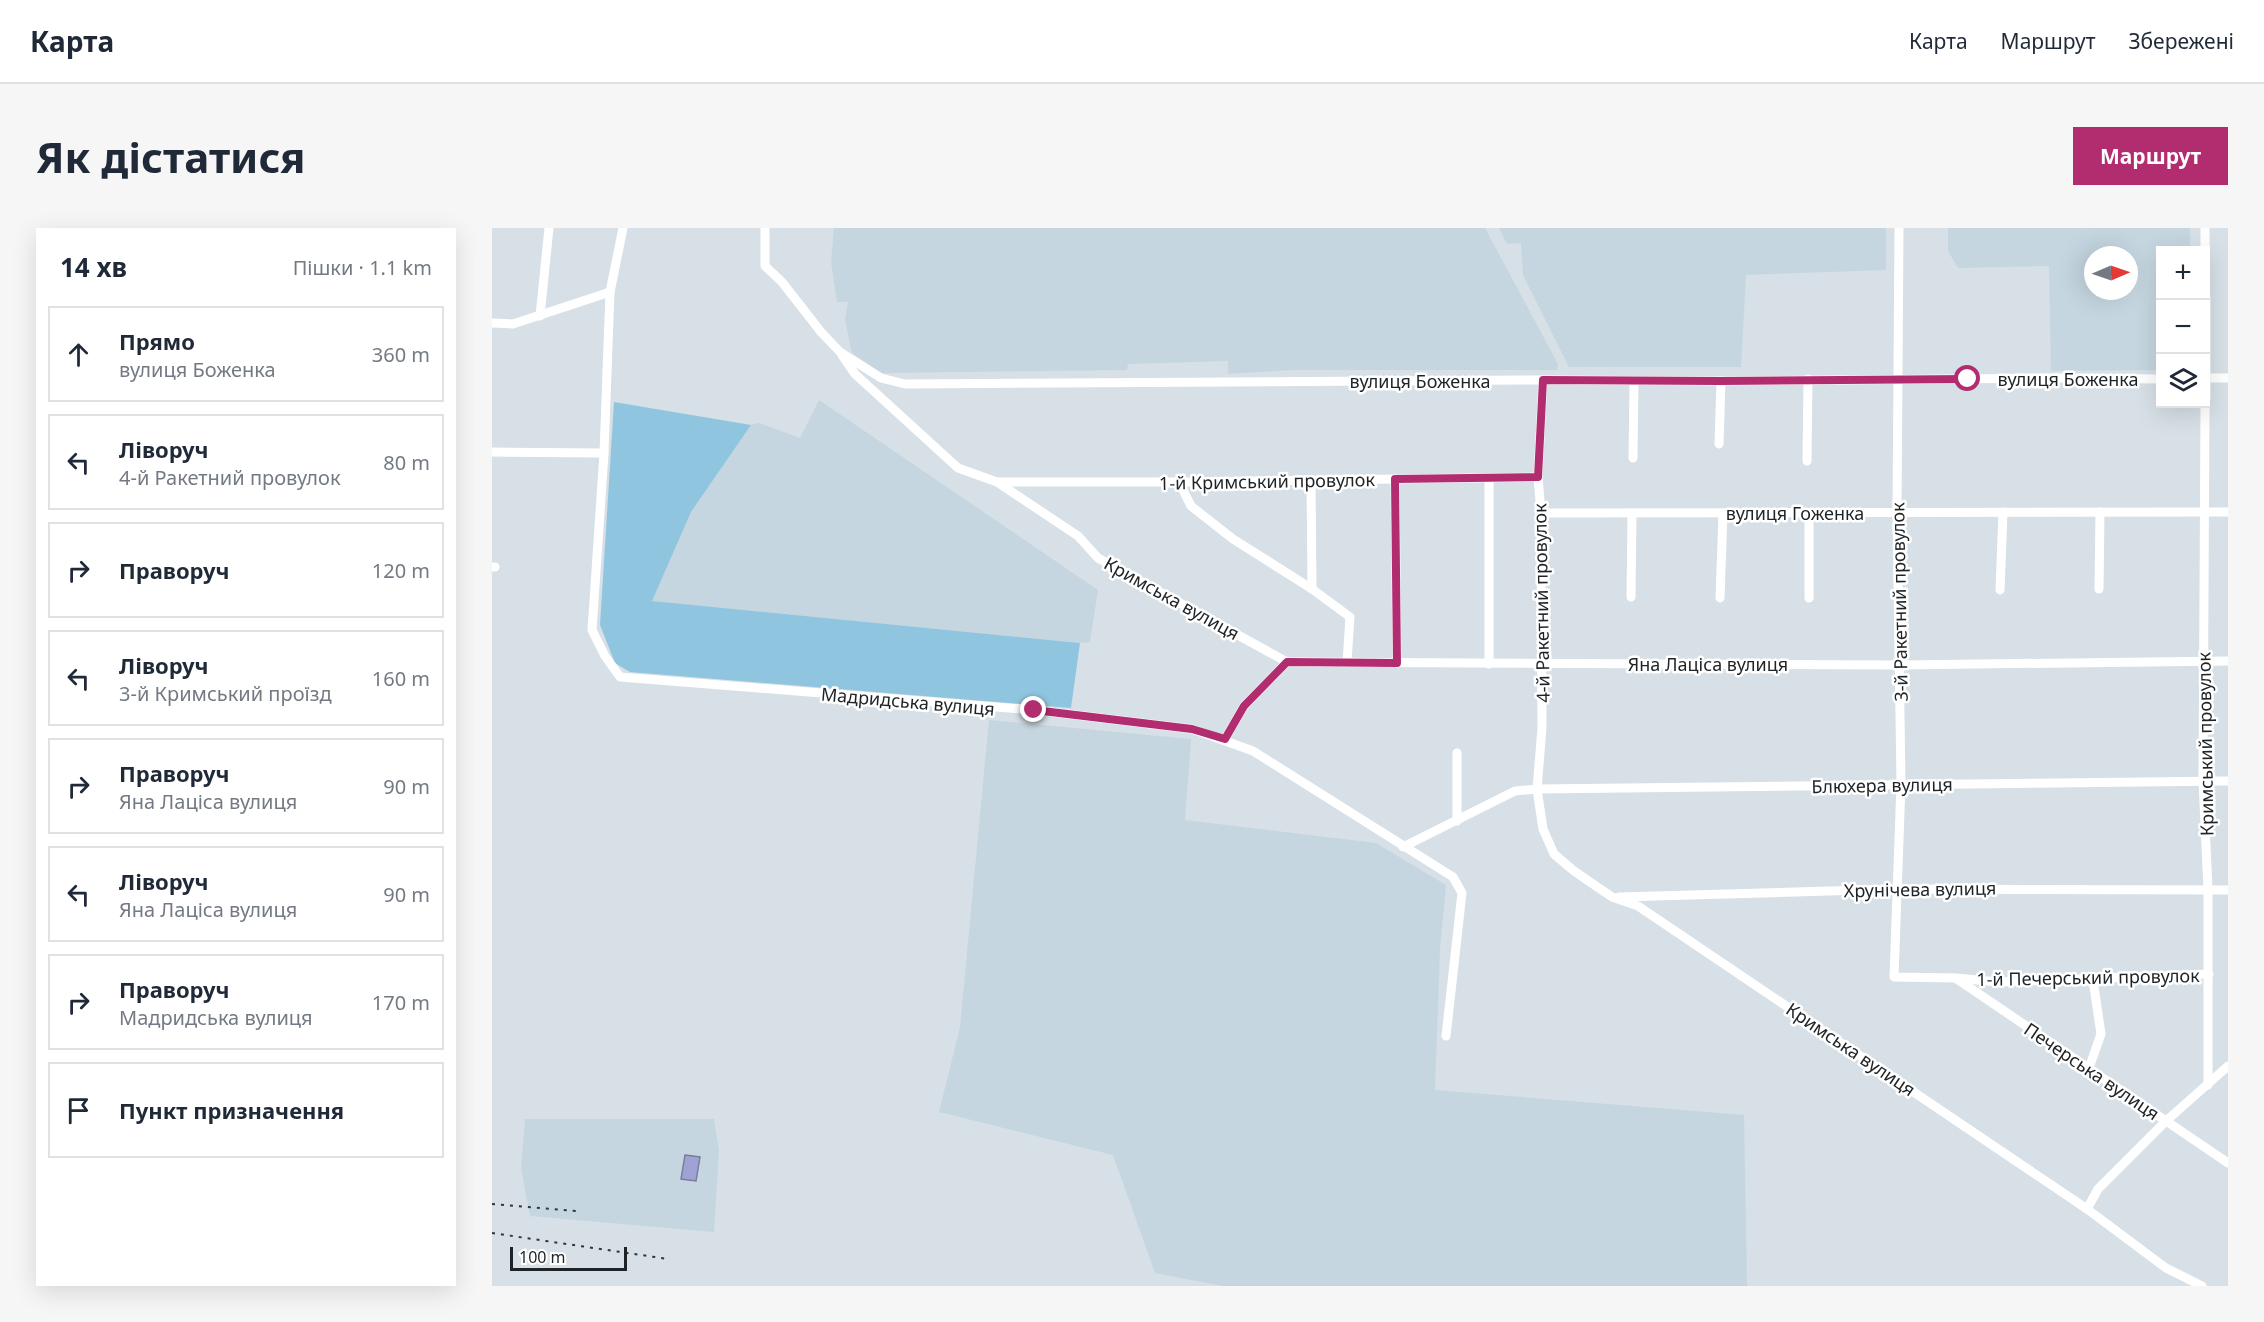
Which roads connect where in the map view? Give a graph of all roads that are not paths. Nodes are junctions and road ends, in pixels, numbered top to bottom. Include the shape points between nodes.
1 (549, 228) edge
2 (623, 228) edge
3 (765, 228) edge
4 (1899, 228) edge
5 (2205, 228) edge
6 (2205, 246) edge
7 (610, 292) junction
8 (2205, 300) edge
9 (540, 316) junction
10 (492, 323) edge
11 (840, 352) junction
12 (2206, 354) edge
13 (2210, 378) edge
14 (2228, 378) edge
15 (1808, 379) junction
16 (2156, 379) edge
17 (1543, 380) junction
18 (1898, 380) junction
19 (1634, 381) junction
20 (1720, 381) junction
21 (2205, 408) edge
22 (1719, 444) dead end
23 (492, 452) edge
24 (604, 453) junction
25 (1633, 458) dead end
26 (1807, 461) dead end
27 (1538, 477) junction
28 (1489, 478) junction
29 (1395, 479) junction
30 (1311, 480) junction
31 (997, 482) junction
32 (1179, 482) junction
33 (2003, 512) junction
34 (2100, 512) junction
35 (2203, 512) junction
36 (2228, 512) edge
37 (1541, 513) junction
38 (1632, 513) junction
39 (1724, 513) junction
40 (1809, 513) junction
41 (1897, 513) junction
42 (1312, 589) junction
43 (2099, 589) dead end
44 (2001, 590) dead end
45 (1631, 597) dead end
46 (1720, 598) dead end
47 (1809, 598) dead end
48 (2203, 661) junction
49 (2228, 661) edge
50 (1287, 662) junction
51 (1347, 662) junction
52 (1397, 663) junction
53 (1542, 663) junction
54 (1489, 664) junction
55 (1900, 665) junction
56 (1225, 739) junction
57 (1457, 753) dead end
58 (2204, 781) junction
59 (2228, 781) edge
60 (1900, 784) junction
61 (1537, 789) junction
62 (1456, 821) junction
63 (1403, 847) junction
64 (1899, 889) junction
65 (2208, 889) junction
66 (2228, 890) edge
67 (1612, 897) junction
68 (2209, 974) junction
69 (1894, 977) joint
70 (1956, 978) junction
71 (2093, 980) junction
72 (1446, 1036) dead end
73 (2228, 1066) edge
74 (2089, 1068) junction
75 (2208, 1085) junction
76 (2166, 1121) junction
77 (2228, 1163) edge
78 (2087, 1209) junction
79 (2202, 1286) edge

1 - 9 street
2 - 7 street, Мадридська вулиця
3 - 11 street, вулиця Боженка via 765,266
4 - 18 street, 3-й Ракетний провулок
5 - 6 street
7 - 9 street
7 - 24 street, Мадридська вулиця
8 - 12 street
9 - 10 street via 513,324
11 - 17 street, вулиця Боженка via 881,378 905,384
11 - 31 street, Кримська вулиця via 855,374 958,468
13 - 14 street
15 - 18 street, вулиця Боженка
15 - 20 street, вулиця Боженка
15 - 26 street
16 - 18 street, вулиця Боженка
17 - 19 street, вулиця Боженка
17 - 27 street, 4-й Ракетний провулок
18 - 41 street, 3-й Ракетний провулок
19 - 20 street, вулиця Боженка
19 - 25 street
20 - 22 street
21 - 35 street, Кримський провулок
23 - 24 street
24 - 56 street, Мадридська вулиця via 592,630 620,677 1034,710 1192,729
27 - 28 street, 1-й Кримський провулок
27 - 37 street, 4-й Ракетний провулок
28 - 29 street, 1-й Кримський провулок
28 - 54 street
29 - 30 street, 1-й Кримський провулок
29 - 52 street
30 - 32 street, 1-й Кримський провулок
30 - 42 street
31 - 32 street, 1-й Кримський провулок
31 - 50 street, Кримська вулиця via 1078,536 1098,558
32 - 42 street via 1191,506 1233,539
33 - 34 street, вулиця Гоженка
33 - 41 street, вулиця Гоженка
33 - 44 street
34 - 35 street, вулиця Гоженка
34 - 43 street
35 - 36 street, вулиця Гоженка
35 - 48 street, Кримський провулок
37 - 38 street, вулиця Гоженка
37 - 53 street, 4-й Ракетний провулок
38 - 39 street, вулиця Гоженка
38 - 45 street
39 - 40 street, вулиця Гоженка
39 - 46 street
40 - 41 street, вулиця Гоженка
40 - 47 street
41 - 55 street, 3-й Ракетний провулок
42 - 51 street via 1350,617
48 - 49 street, Яна Лаціса вулиця
48 - 55 street, Яна Лаціса вулиця
48 - 58 street, Кримський провулок
50 - 51 street, Яна Лаціса вулиця
50 - 56 street via 1244,706
51 - 52 street, Яна Лаціса вулиця
52 - 54 street, Яна Лаціса вулиця
53 - 54 street, Яна Лаціса вулиця
53 - 55 street, Яна Лаціса вулиця
53 - 61 street, 4-й Ракетний провулок
55 - 60 street, 3-й Ракетний провулок
56 - 63 street, Мадридська вулиця via 1253,751
57 - 62 street
58 - 59 street, Блюхера вулиця
58 - 60 street, Блюхера вулиця
58 - 65 street, Кримський провулок
60 - 61 street, Блюхера вулиця
60 - 64 street, 3-й Ракетний провулок
61 - 62 street, Блюхера вулиця via 1515,791
61 - 67 street, Кримська вулиця via 1543,829 1554,854
62 - 63 street, Блюхера вулиця
63 - 72 street, Мадридська вулиця via 1453,877 1462,893
64 - 65 street, Хрунічева вулиця
64 - 67 street, Хрунічева вулиця
64 - 69 street, 3-й Ракетний провулок
65 - 66 street, Хрунічева вулиця
65 - 68 street, Кримський провулок
67 - 78 street, Кримська вулиця via 1638,906
68 - 71 street, 1-й Печерський провулок
68 - 75 street, Кримський провулок
69 - 70 street, 1-й Печерський провулок
70 - 71 street, 1-й Печерський провулок via 1998,982
70 - 74 street, Печерська вулиця
71 - 74 street via 2101,1034
73 - 75 street
74 - 76 street, Печерська вулиця
75 - 76 street
76 - 77 street, Печерська вулиця
76 - 78 street via 2098,1189
78 - 79 street, Кримська вулиця via 2166,1268

